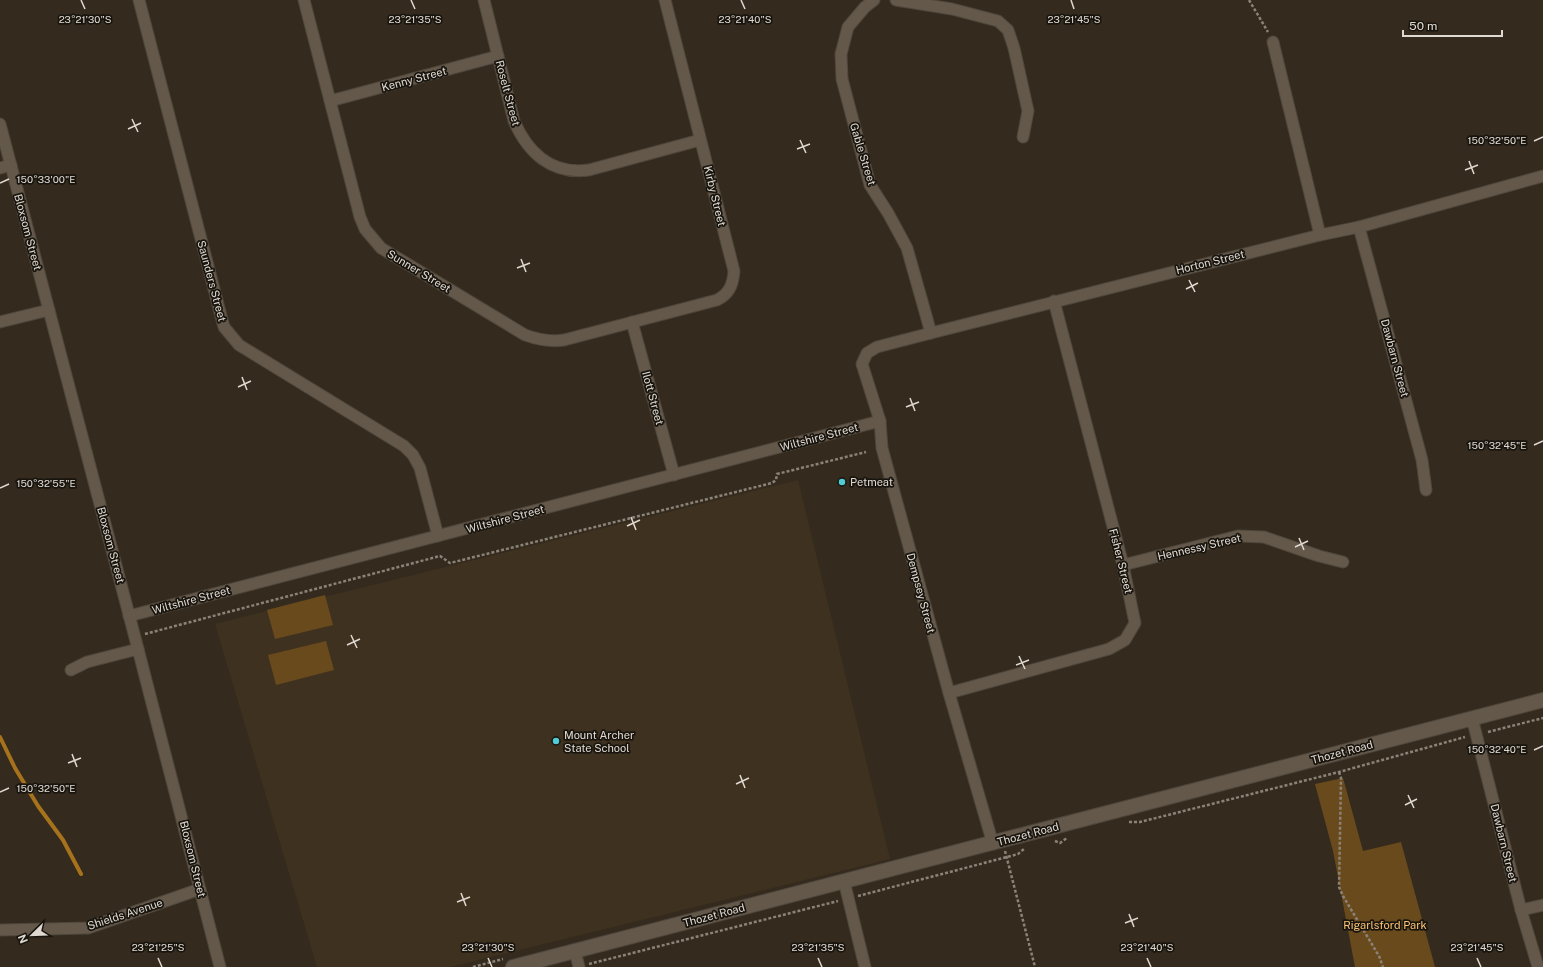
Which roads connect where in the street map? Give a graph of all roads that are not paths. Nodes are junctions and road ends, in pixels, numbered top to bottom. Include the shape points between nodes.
1 (139, 0) edge
2 (304, 0) edge
3 (484, 0) edge
4 (665, 0) edge
5 (874, 0) edge
6 (896, 0) edge
7 (1273, 42) road end
8 (498, 56) junction
9 (330, 101) junction
10 (0, 124) edge
11 (1023, 137) dead end
12 (700, 140) junction
13 (5, 166) edge
14 (1543, 176) edge
15 (1359, 227) junction
16 (1320, 235) junction
17 (1054, 301) junction
18 (49, 310) junction
19 (0, 322) edge
20 (632, 322) junction
21 (931, 333) junction
22 (877, 347) joint
23 (880, 421) junction
24 (674, 475) junction
25 (1426, 490) dead end
26 (438, 536) junction
27 (1343, 562) dead end
28 (1123, 565) junction
29 (130, 616) junction
30 (138, 649) junction
31 (71, 670) dead end
32 (949, 693) junction
33 (1543, 700) edge
34 (1472, 718) junction
35 (998, 842) junction
36 (844, 881) junction
37 (200, 889) junction
38 (1543, 905) edge
39 (1521, 910) junction
40 (0, 930) edge
41 (575, 951) junction
42 (582, 966) edge
43 (220, 967) edge
44 (513, 967) edge
45 (865, 967) edge
46 (1538, 967) edge

1 - 26 street, Saunders Street via 224,327 239,345 404,446 420,468
2 - 9 street, Sunner Street
3 - 8 street, Roselt Street
4 - 12 street, Kirby Street
5 - 21 street, Gable Street via 848,27 841,54 842,79 870,185 907,248
6 - 11 street via 952,9 998,21 1008,30 1028,111
7 - 16 street
8 - 9 street, Kenny Street
8 - 12 street, Roselt Street via 514,121 520,134 537,155 554,167 577,172 589,170
9 - 20 street, Sunner Street via 360,217 365,229 381,248 538,340 564,340
10 - 13 street, Bloxsom Street
12 - 20 street, Kirby Street via 734,272 733,281 725,296 717,300
13 - 18 street, Bloxsom Street
14 - 15 street, Horton Street
15 - 16 street, Horton Street
15 - 25 street, Dawbarn Street via 1422,460
16 - 17 street, Horton Street
17 - 21 street, Horton Street
17 - 28 street, Fisher Street
18 - 19 street
18 - 29 street, Bloxsom Street
20 - 24 street, Ilott Street
21 - 22 street, Horton Street
22 - 23 street, Dempsey Street via 867,353 862,364
23 - 24 street, Wiltshire Street
23 - 32 street, Dempsey Street via 882,448
24 - 26 street, Wiltshire Street
26 - 29 street, Wiltshire Street
27 - 28 street, Hennessy Street via 1264,537 1238,536
28 - 32 street, Fisher Street via 1136,623 1125,640 1109,649
29 - 30 street, Bloxsom Street
30 - 31 street via 87,662
30 - 37 street, Bloxsom Street
32 - 35 street, Dempsey Street
33 - 34 street, Thozet Road
34 - 35 street, Thozet Road
34 - 39 street, Dawbarn Street
35 - 36 street, Thozet Road
36 - 41 street, Thozet Road
36 - 45 street
37 - 40 street, Shields Avenue via 88,928
37 - 43 street, Bloxsom Street
38 - 39 street
39 - 46 street, Dawbarn Street
41 - 42 street
41 - 44 street, Thozet Road

